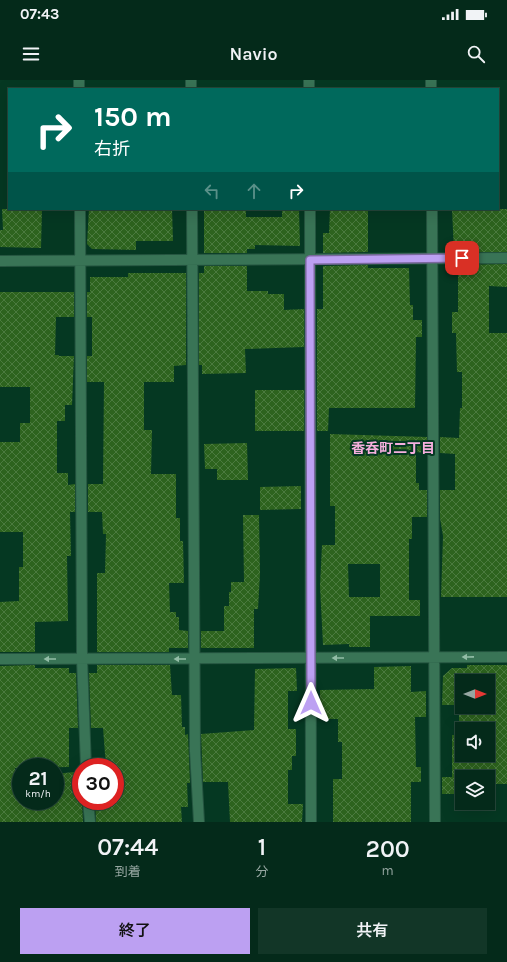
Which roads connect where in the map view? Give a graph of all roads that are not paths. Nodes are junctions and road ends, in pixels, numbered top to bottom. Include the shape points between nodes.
1 (80, 210) edge
2 (192, 210) edge
3 (310, 210) edge
4 (432, 210) edge
5 (507, 258) edge
6 (432, 259) junction
7 (310, 260) junction
8 (0, 261) edge
9 (193, 261) junction
10 (80, 262) junction
11 (507, 657) edge
12 (311, 658) junction
13 (434, 658) junction
14 (0, 659) edge
15 (82, 659) junction
16 (196, 660) junction
17 (86, 758) edge
18 (89, 810) edge
19 (90, 822) edge
20 (199, 822) edge
21 (311, 822) edge
22 (435, 822) edge

1 - 10 street
2 - 9 street
3 - 7 street
4 - 6 street
5 - 6 street
6 - 7 street
6 - 13 street
7 - 9 street
7 - 12 street
8 - 10 street
9 - 10 street
9 - 16 street
10 - 15 street
11 -> 13 street
13 -> 12 street
12 - 16 street
12 - 21 street
13 - 22 street
15 -> 14 street
16 -> 15 street
15 - 17 street
16 - 20 street via 195,751
18 - 19 street

